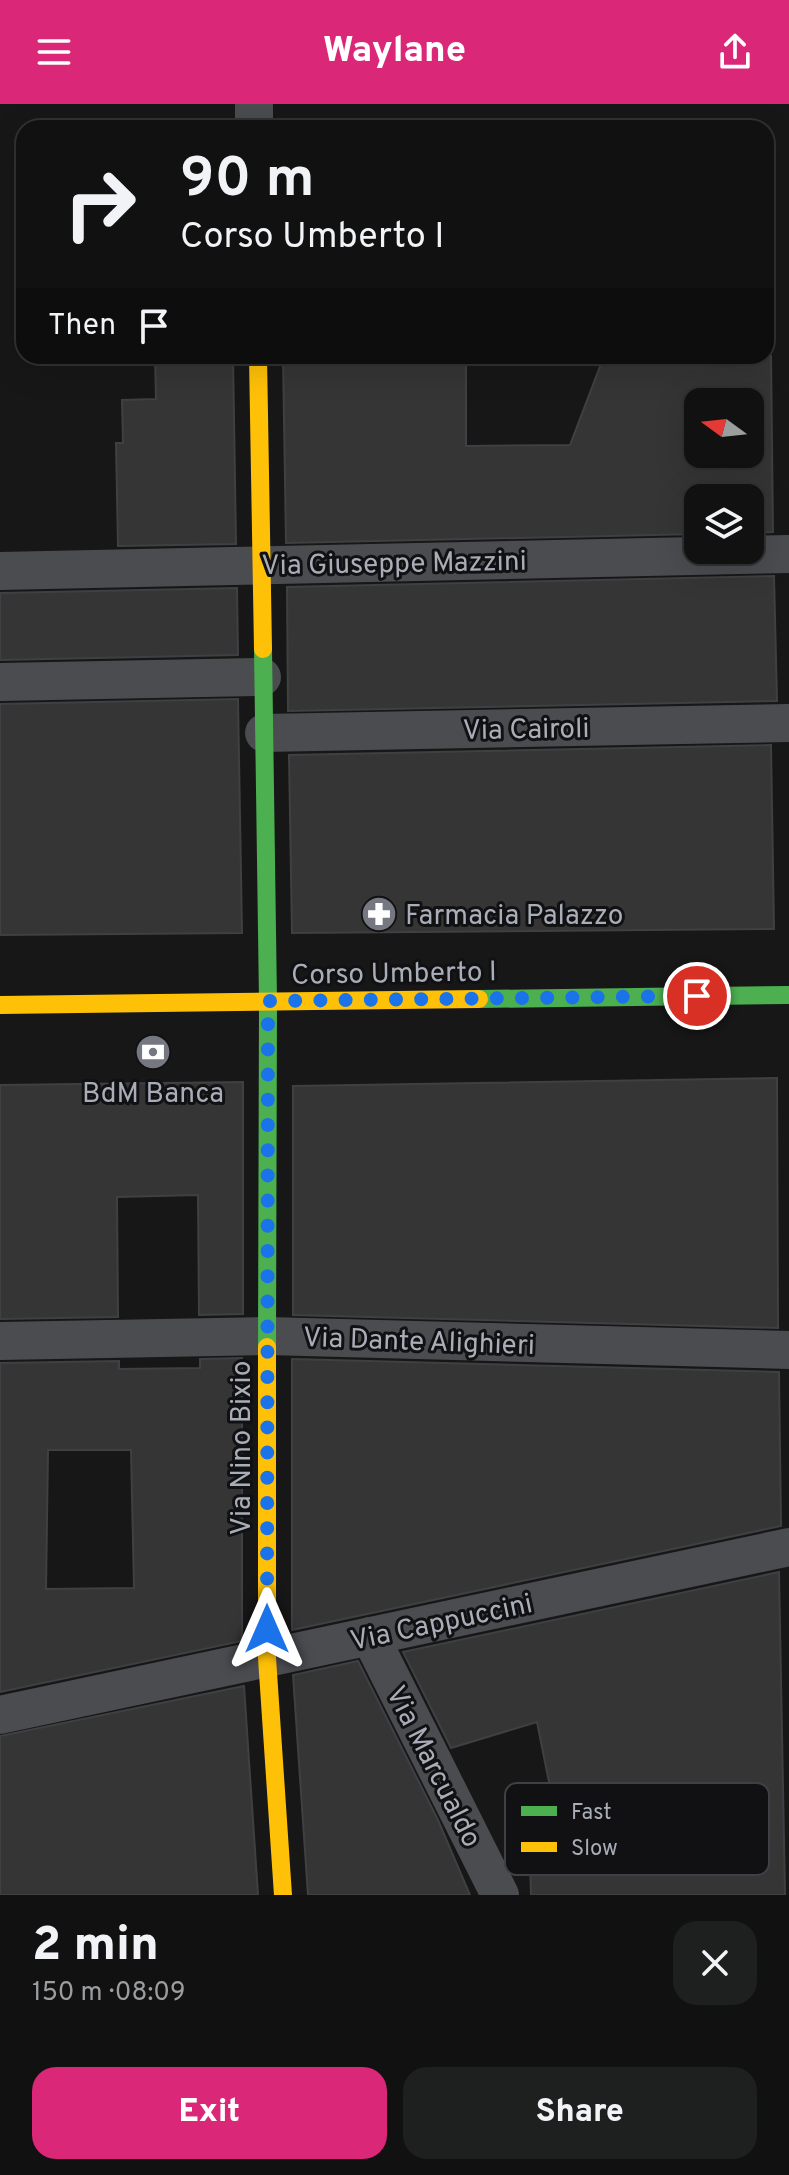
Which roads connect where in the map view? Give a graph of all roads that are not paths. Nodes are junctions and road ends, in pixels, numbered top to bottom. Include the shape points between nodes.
1 (258, 364) edge
2 (789, 554) edge
3 (261, 565) junction
4 (0, 571) edge
5 (262, 677) junction
6 (0, 682) edge
7 (789, 723) edge
8 (264, 733) junction
9 (789, 995) edge
10 (268, 1001) junction
11 (0, 1005) edge
12 (268, 1336) junction
13 (0, 1341) edge
14 (789, 1350) edge
15 (789, 1547) edge
16 (370, 1636) junction
17 (267, 1658) junction
18 (0, 1715) edge
19 (283, 1895) edge
20 (500, 1895) edge

1 - 3 street, Via Nino Bixio
2 - 3 street, Via Giuseppe Mazzini
3 - 4 street, Via Giuseppe Mazzini
3 - 5 street, Via Nino Bixio
5 - 6 street
5 - 8 street, Via Nino Bixio
7 - 8 street, Via Cairoli
8 - 10 street, Via Nino Bixio
9 - 10 street, Corso Umberto I
10 - 11 street, Corso Umberto I
10 - 12 street, Via Nino Bixio
12 - 13 street, Via Dante Alighieri
12 - 14 street, Via Dante Alighieri
12 - 17 street, Via Nino Bixio
15 - 16 street, Via Cappuccini
16 - 17 street, Via Cappuccini
16 - 20 street, Via Marcualdo
17 - 18 street, Via Cappuccini
17 - 19 street, Via Nino Bixio

